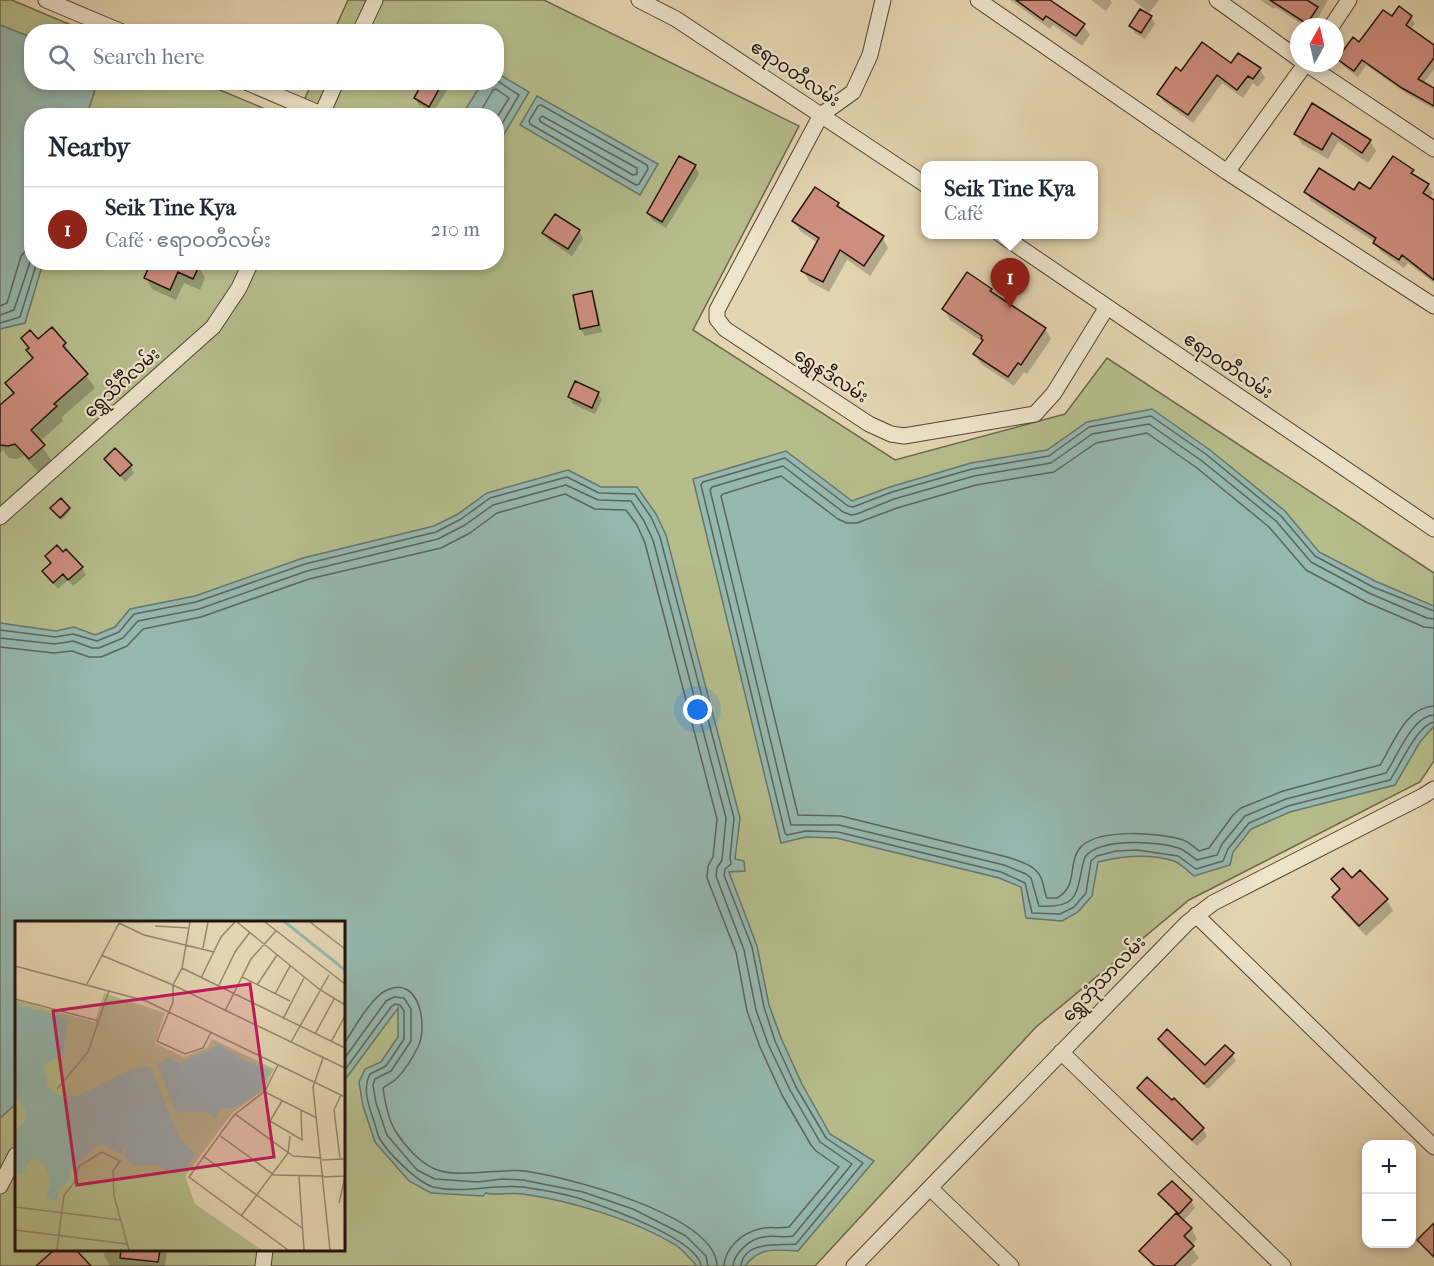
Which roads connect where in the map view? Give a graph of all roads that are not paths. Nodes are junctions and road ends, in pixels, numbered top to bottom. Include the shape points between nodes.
1 (46, 0) edge
2 (375, 0) edge
3 (639, 0) edge
4 (883, 0) edge
5 (978, 0) edge
6 (1217, 0) edge
7 (1349, 0) edge
8 (1337, 18) edge
9 (103, 24) edge
10 (364, 24) edge
11 (1290, 52) edge
12 (1297, 72) edge
13 (1319, 72) edge
14 (264, 90) edge
15 (332, 90) edge
16 (305, 108) edge
17 (324, 108) edge
18 (821, 114) junction
19 (1434, 150) edge
20 (1227, 172) junction
21 (921, 182) edge
22 (1007, 239) edge
23 (247, 270) edge
24 (1434, 306) edge
25 (1107, 307) junction
26 (0, 517) edge
27 (1434, 529) edge
28 (1433, 790) edge
29 (1196, 915) junction
30 (1061, 1053) junction
31 (1434, 1147) edge
32 (15, 1157) edge
33 (0, 1186) edge
34 (930, 1188) junction
35 (265, 1251) edge
36 (263, 1266) edge
37 (854, 1266) edge
38 (1011, 1266) edge
39 (1283, 1266) edge

1 - 9 street
2 - 10 street
3 - 18 street, ဧရာဝတီလမ်း via 676,19
4 - 18 street via 870,55 853,92
5 - 20 street
6 - 11 street
7 - 8 street
12 - 20 street
13 - 19 street
14 - 16 street
15 - 17 street
18 - 21 street, ဧရာဝတီလမ်း
18 - 25 street, ရွှေနဒီလမ်း via 717,310 717,319 725,329 869,424 904,436 1035,414 1054,393
20 - 24 street
22 - 25 street, ဧရာဝတီလမ်း
23 - 26 street, ရွှေသိင်္ဂီလမ်း via 213,327
25 - 27 street, ဧရာဝတီလမ်း
28 - 29 street, ရွှေဘုံသာလမ်း
29 - 30 street, ရွှေဘုံသာလမ်း
29 - 31 street
30 - 34 street, ရွှေဘုံသာလမ်း
30 - 39 street
32 - 33 street
34 - 37 street, ရွှေဘုံသာလမ်း
34 - 38 street
35 - 36 street

